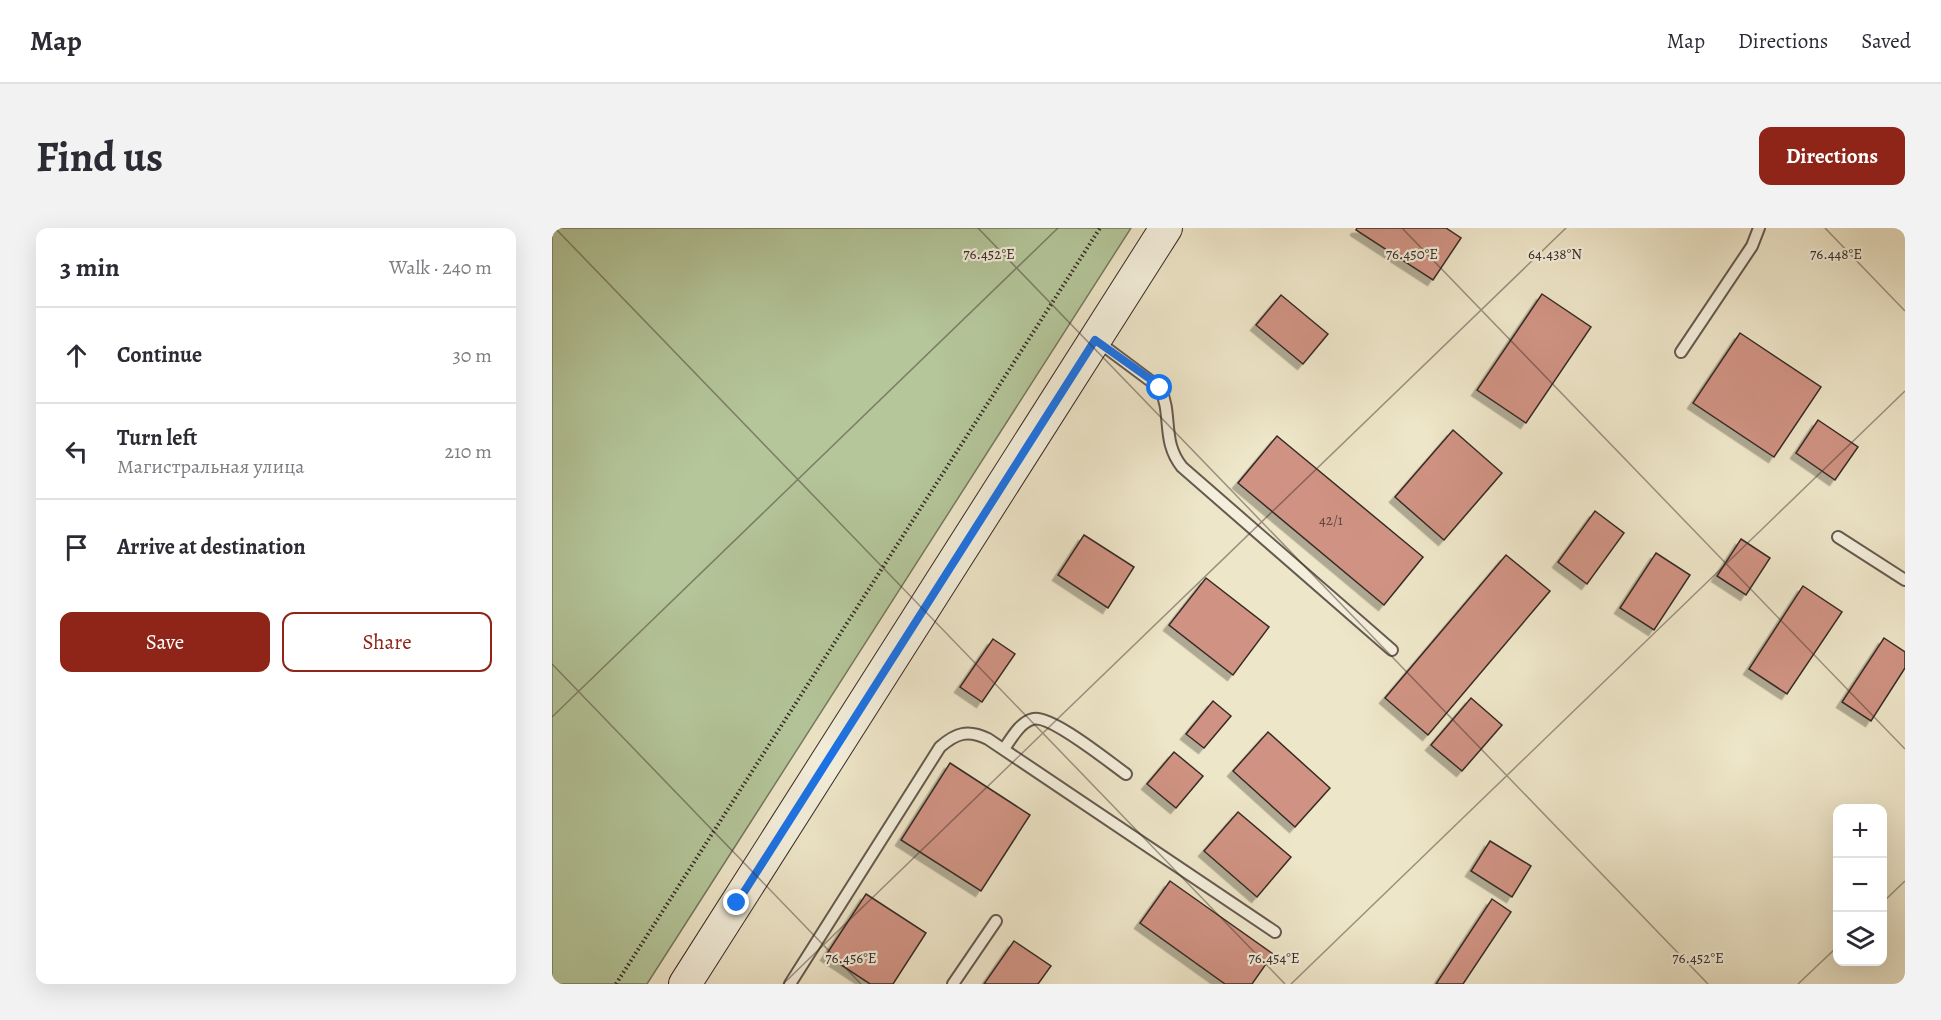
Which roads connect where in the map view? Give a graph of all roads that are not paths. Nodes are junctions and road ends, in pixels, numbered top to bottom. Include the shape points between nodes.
1 (1166, 228) edge
2 (1760, 228) edge
3 (1095, 340) junction
4 (1681, 352) dead end
5 (1838, 537) dead end
6 (1905, 580) edge
7 (1392, 650) dead end
8 (1004, 749) junction
9 (1126, 774) dead end
10 (996, 921) dead end
11 (1275, 932) dead end
12 (686, 984) edge
13 (790, 984) edge
14 (953, 984) edge

1 - 3 main road
2 - 4 lane
3 - 7 lane via 1160,388 1169,442 1182,467
3 - 12 main road
5 - 6 lane
8 - 9 lane via 1026,723 1039,719 1057,725
8 - 11 lane
8 - 13 lane via 977,734 966,733 950,738 940,747
10 - 14 lane

